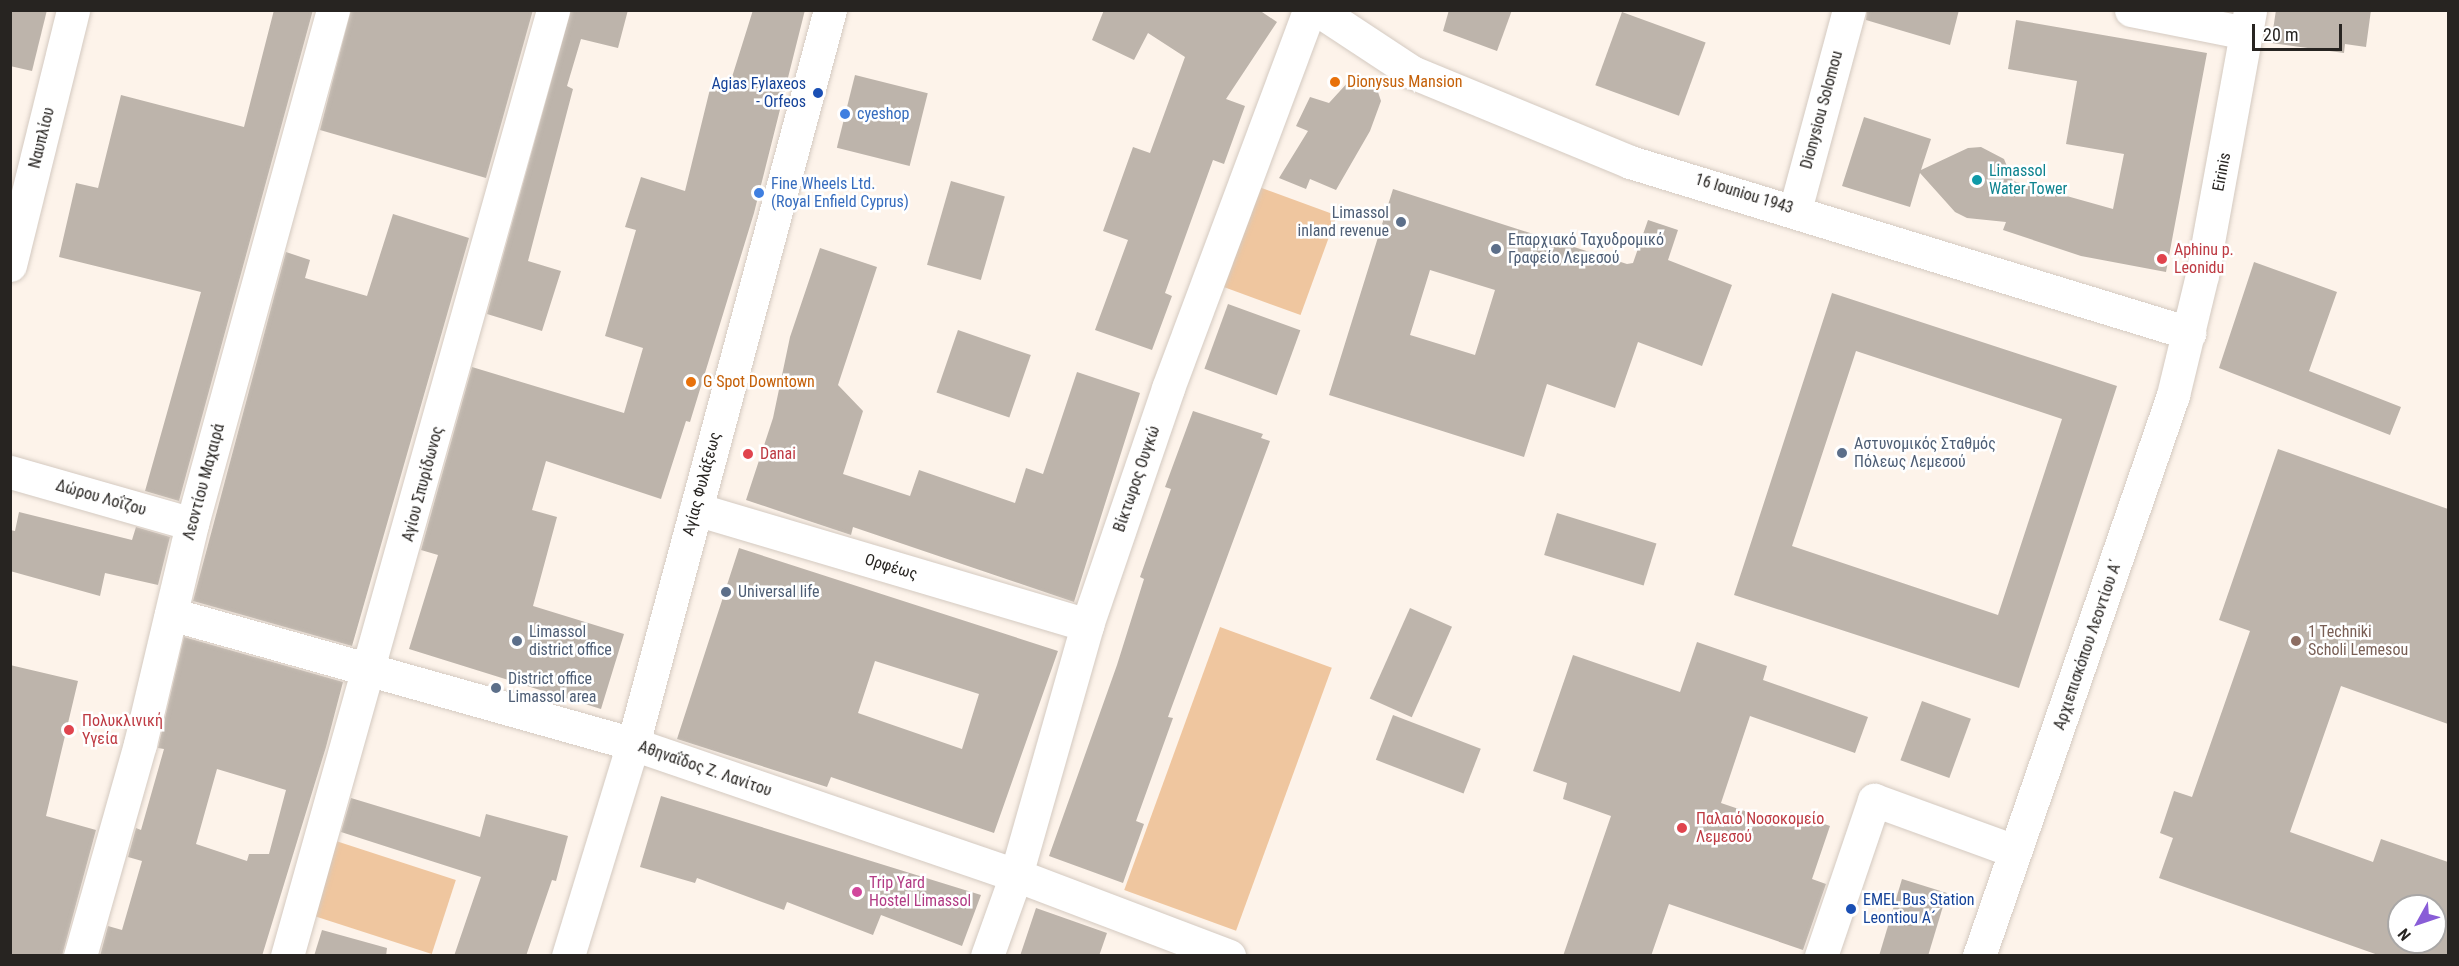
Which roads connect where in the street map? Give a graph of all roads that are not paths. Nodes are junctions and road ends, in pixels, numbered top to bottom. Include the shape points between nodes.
1 (73, 10) edge
2 (333, 10) edge
3 (553, 10) edge
4 (830, 10) edge
5 (1309, 10) edge
6 (1317, 10) edge
7 (1850, 10) edge
8 (2131, 10) edge
9 (2248, 22) edge
10 (1795, 210) junction
11 (15, 227) edge
12 (10, 265) edge
13 (2189, 333) junction
14 (10, 472) edge
15 (696, 508) junction
16 (192, 524) junction
17 (171, 614) junction
18 (1087, 625) junction
19 (372, 668) junction
20 (633, 744) junction
21 (2014, 851) junction
22 (1016, 875) junction
23 (81, 956) edge
24 (287, 956) edge
25 (568, 956) edge
26 (987, 956) edge
27 (1229, 956) edge
28 (1821, 956) edge
29 (1979, 956) edge

1 - 11 street, Ναυπλίου
2 - 16 street, Λεοντίου Μαχαιρά
3 - 19 street, Αγίου Σπυρίδωνος
4 - 15 street, Αγίας Φυλάξεως
5 - 18 street, Βίκτωρος Ουγκώ via 1168,388
6 - 10 street, 16 Iouniou 1943 via 1412,72 1630,162
7 - 10 street, Dionysiou Solomou
8 - 9 street
9 - 13 street, Eirinis
10 - 13 street, 16 Iouniou 1943
11 - 12 street, Ναυπλίου
13 - 21 street, Αρχιεπισκόπου Λεοντίου Α΄ via 2174,395
14 - 16 street, Δώρου Λοΐζου
15 - 18 street, Ορφέως
15 - 20 street, Αγίας Φυλάξεως
16 - 17 street, Λεοντίου Μαχαιρά
17 - 19 street, Αθηναΐδος Ζ. Λανίτου
17 - 23 street, Λεοντίου Μαχαιρά
18 - 22 street, Βίκτωρος Ουγκώ
19 - 20 street, Αθηναΐδος Ζ. Λανίτου
19 - 24 street, Αγίου Σπυρίδωνος
20 - 22 street, Αθηναΐδος Ζ. Λανίτου
20 - 25 street, Αγίας Φυλάξεως
21 - 28 street via 1874,800
21 - 29 street, Αρχιεπισκόπου Λεοντίου Α΄
22 - 26 street, Βίκτωρος Ουγκώ
22 - 27 street, Αθηναΐδος Ζ. Λανίτου

